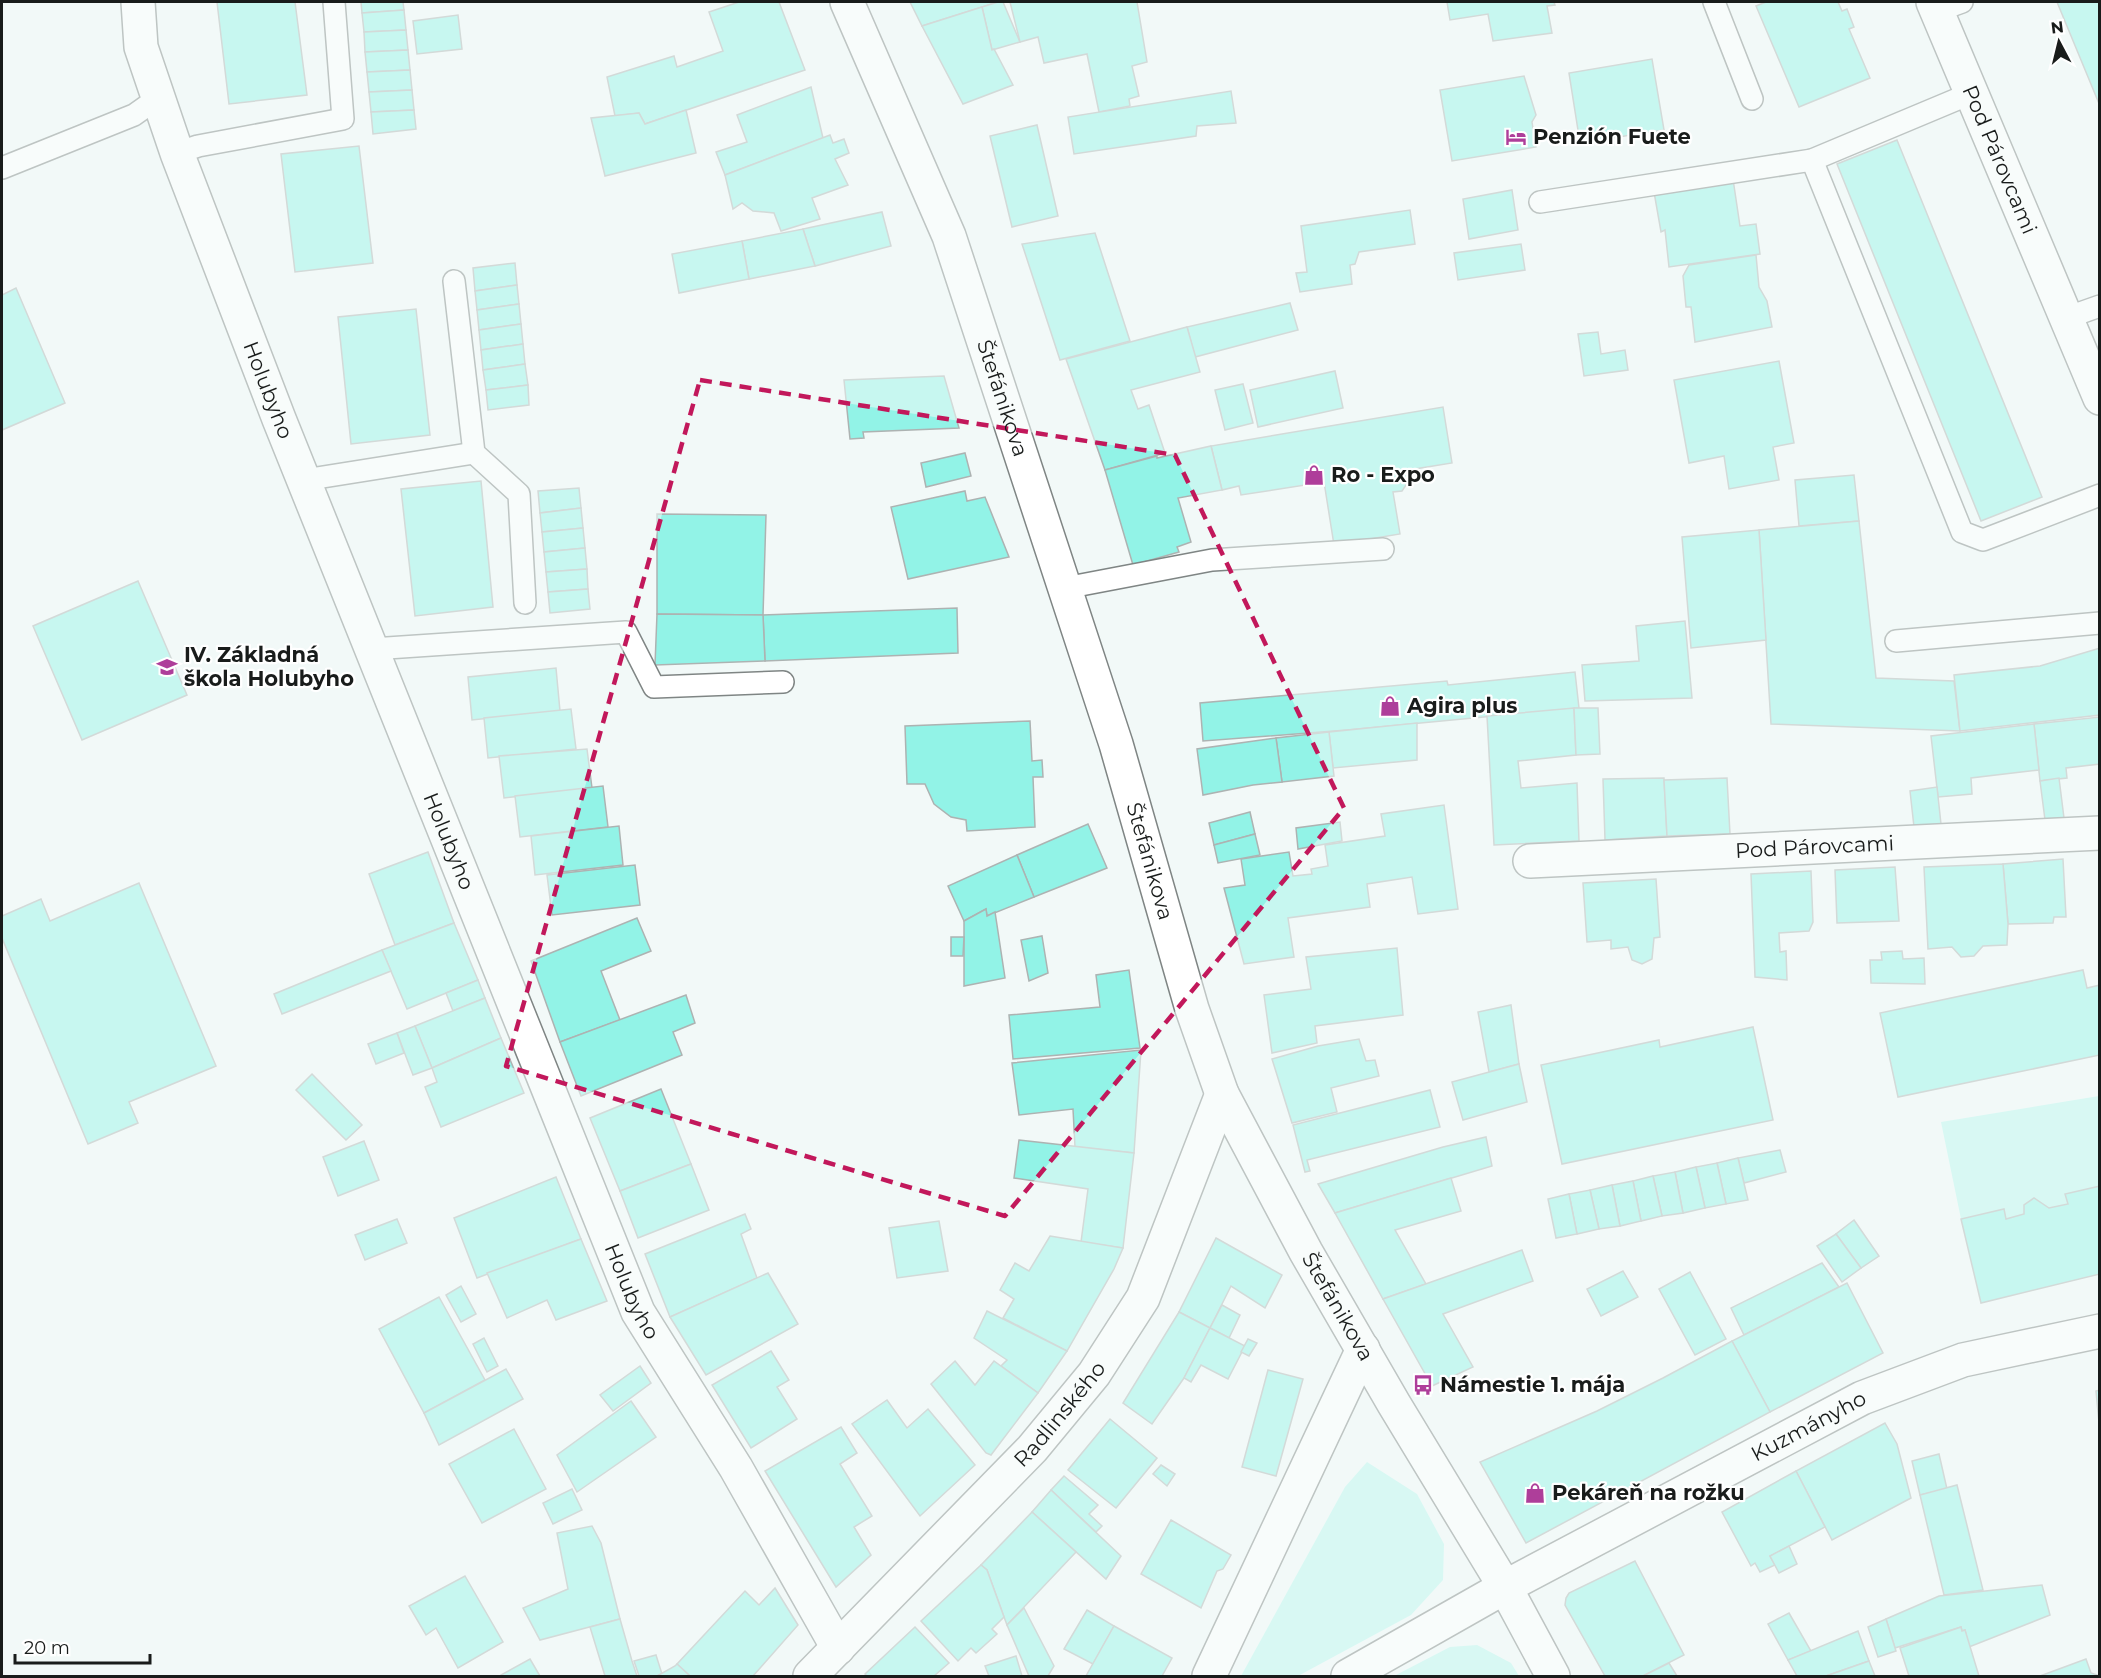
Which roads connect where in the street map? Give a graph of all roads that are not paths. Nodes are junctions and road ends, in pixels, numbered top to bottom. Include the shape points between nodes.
1 (138, 2) edge
2 (334, 2) edge
3 (847, 2) edge
4 (1714, 2) edge
5 (1944, 5) edge
6 (1972, 93) junction
7 (158, 98) junction
8 (1752, 99) dead end
9 (177, 153) junction
10 (1812, 160) junction
11 (2, 168) edge
12 (1540, 202) dead end
13 (454, 281) dead end
14 (2100, 306) edge
15 (2066, 318) junction
16 (2100, 398) edge
17 (474, 453) junction
18 (304, 480) junction
19 (2100, 495) edge
20 (1383, 549) dead end
21 (1065, 588) junction
22 (525, 603) dead end
23 (2100, 623) edge
24 (1896, 640) dead end
25 (372, 649) junction
26 (783, 682) dead end
27 (2100, 833) edge
28 (1530, 861) dead end
29 (1222, 1094) junction
30 (2100, 1331) edge
31 (1363, 1349) junction
32 (1505, 1587) junction
33 (838, 1648) junction
34 (810, 1677) edge
35 (1209, 1677) edge
36 (1348, 1677) edge
37 (1553, 1677) edge

1 - 7 street, Holubyho via 141,47
2 - 9 lane via 343,119
3 - 21 street, Štefánikova via 949,236
4 - 8 lane
5 - 6 street, Pod Párovcami
6 - 10 lane
6 - 15 street, Pod Párovcami
7 - 9 street, Holubyho
7 - 11 lane via 134,115
9 - 18 street, Holubyho
10 - 12 lane
10 - 19 lane via 1962,532 1983,540
13 - 17 lane
14 - 15 lane
15 - 16 street, Pod Párovcami
17 - 18 lane
17 - 22 lane via 519,494
18 - 25 street, Holubyho
20 - 21 lane via 1212,560
21 - 29 street, Štefánikova via 1116,744 1192,1009
23 - 24 lane
25 - 26 lane via 626,632 654,687
25 - 33 street, Holubyho via 638,1312 736,1468
27 - 28 street, Pod Párovcami
29 - 31 street, Štefánikova
29 - 33 street, Radlinského via 1143,1298 1095,1374 1032,1449
30 - 32 street, Kuzmányho via 1964,1360 1862,1398
31 - 32 street, Štefánikova
31 - 35 street
32 - 36 street
32 - 37 street, Štefánikova
33 - 34 street, Radlinského

